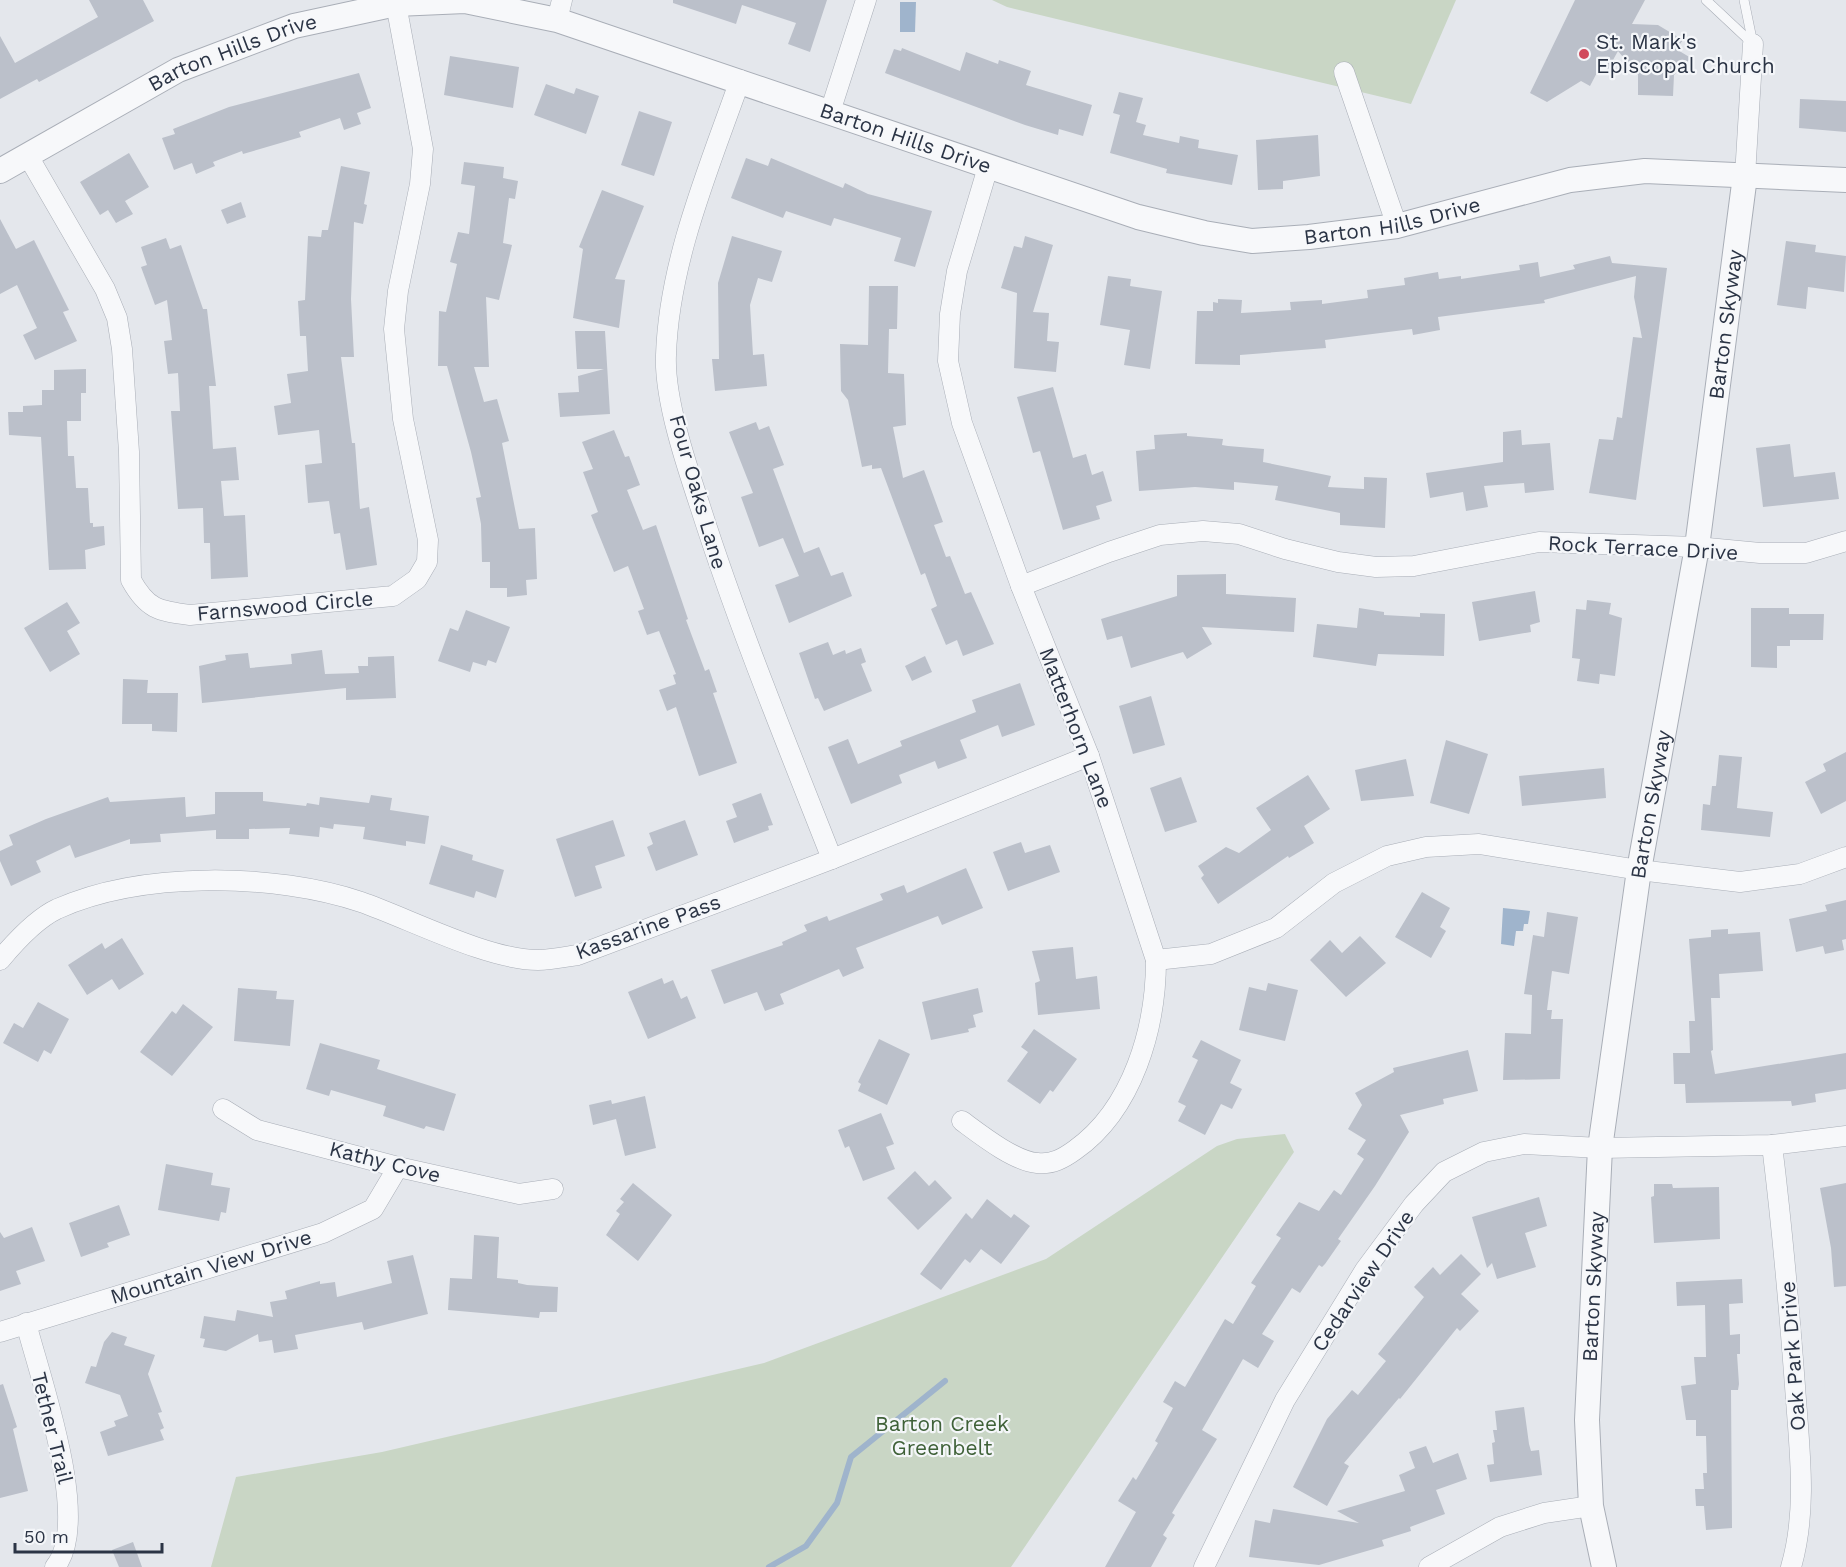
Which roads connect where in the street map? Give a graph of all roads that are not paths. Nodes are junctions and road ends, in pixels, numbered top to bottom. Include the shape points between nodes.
1 (866, 0) edge
2 (1706, 0) edge
3 (1744, 0) edge
4 (396, 4) junction
5 (560, 10) edge
6 (1753, 44) junction
7 (1344, 72) dead end
8 (740, 80) junction
9 (830, 112) junction
10 (28, 156) junction
11 (988, 167) junction
12 (0, 171) edge
13 (1745, 176) junction
14 (1846, 180) edge
15 (1397, 226) junction
16 (1846, 541) edge
17 (1697, 547) junction
18 (1021, 586) junction
19 (1089, 756) junction
20 (1846, 857) edge
21 (832, 859) junction
22 (1639, 870) junction
23 (0, 960) edge
24 (1156, 960) junction
25 (223, 1109) dead end
26 (962, 1121) dead end
27 (1846, 1136) edge
28 (1772, 1146) junction
29 (1600, 1148) junction
30 (398, 1167) junction
31 (553, 1189) dead end
32 (26, 1323) junction
33 (0, 1332) edge
34 (1591, 1506) junction
35 (54, 1567) edge
36 (1204, 1567) edge
37 (1429, 1567) edge
38 (1604, 1567) edge
39 (1791, 1567) edge

1 - 9 street
2 - 6 lane
3 - 6 lane
4 - 5 street, Barton Hills Drive via 465,1
4 - 10 street, Barton Hills Drive via 294,26 178,70
4 - 10 street, Farnswood Circle via 423,149 394,329 403,419 428,540 427,562 417,579 393,596 190,615 159,611 141,597 131,580 129,452 117,318 105,289
5 - 8 street, Barton Hills Drive
6 - 13 street, Barton Skyway
7 - 15 street
8 - 9 street, Barton Hills Drive
8 - 21 street, Four Oaks Lane via 672,292 665,358 682,452 726,587
9 - 11 street, Barton Hills Drive
10 - 12 street, Barton Hills Drive
11 - 15 street, Barton Hills Drive via 1138,218 1252,241
11 - 18 street, Matterhorn Lane via 957,271 948,362 962,423
13 - 14 street, Barton Hills Drive
13 - 15 street, Barton Hills Drive via 1645,171 1570,180
13 - 17 street, Barton Skyway
16 - 17 street, Rock Terrace Drive via 1806,553 1760,554
17 - 18 street, Rock Terrace Drive via 1539,542 1414,566 1376,567 1338,562 1239,534 1203,531 1160,536
17 - 22 street, Barton Skyway
18 - 19 street, Matterhorn Lane
19 - 21 street, Kassarine Pass
19 - 24 street, Matterhorn Lane
20 - 22 street via 1800,874 1740,882
21 - 23 street, Kassarine Pass via 578,955 537,960 497,954 359,902 295,886 244,880 161,883 108,893 56,909 17,940
22 - 24 street via 1479,844 1426,847 1387,856 1334,883 1276,928 1211,954
22 - 29 street, Barton Skyway
24 - 26 street, Matterhorn Lane via 1156,993 1148,1034 1128,1086 1096,1135 1065,1157 1036,1163 1000,1147
25 - 30 street, Kathy Cove via 257,1130
27 - 28 street, Cedarview Drive
28 - 29 street, Cedarview Drive
28 - 39 street, Oak Park Drive via 1790,1300 1801,1475 1799,1541
29 - 34 street, Barton Skyway via 1587,1420
29 - 36 street, Cedarview Drive via 1524,1144 1484,1152 1444,1172 1414,1204 1365,1270 1285,1400
30 - 31 street, Kathy Cove via 519,1194
30 - 32 street, Mountain View Drive via 373,1209 323,1233
32 - 33 street, Mountain View Drive
32 - 35 street, Tether Trail via 68,1486 69,1527 61,1559
34 - 37 street via 1544,1513 1500,1527
34 - 38 street, Barton Skyway

